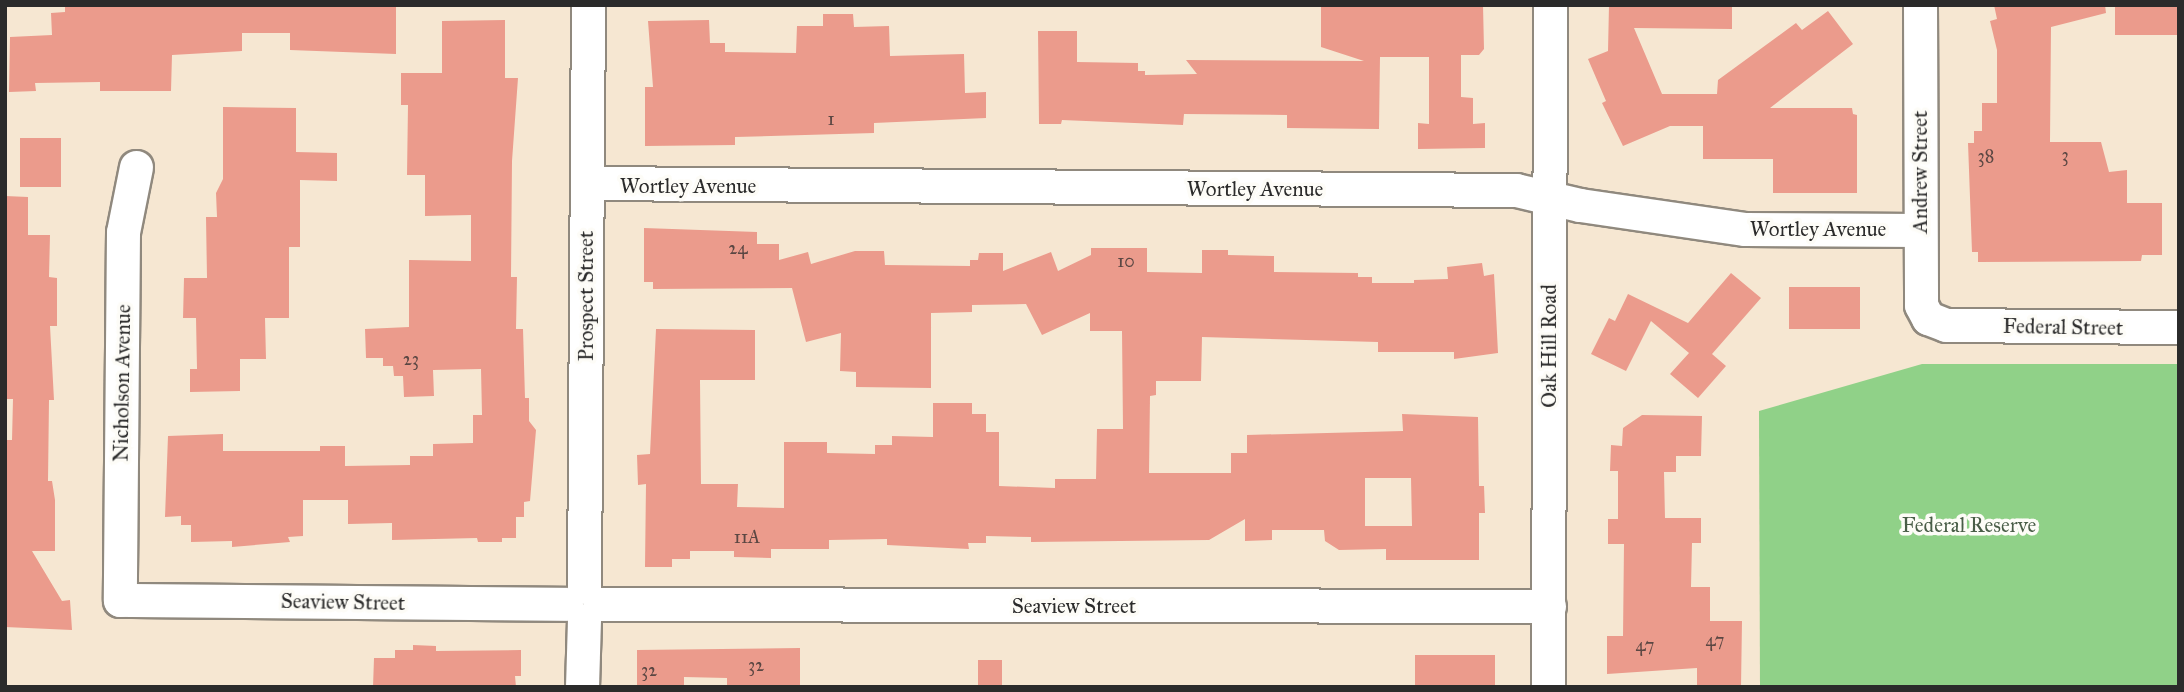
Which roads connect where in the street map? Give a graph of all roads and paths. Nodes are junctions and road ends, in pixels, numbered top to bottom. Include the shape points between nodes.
1 (589, 5) edge
2 (1550, 5) edge
3 (1920, 5) edge
4 (136, 167) dead end
5 (587, 183) junction
6 (1549, 196) junction
7 (1920, 230) junction
8 (1946, 325) joint
9 (2179, 327) edge
10 (120, 600) joint
11 (583, 604) junction
12 (1549, 606) junction
13 (582, 687) edge
14 (1548, 687) edge

1 - 5 street, Prospect Street
2 - 6 street, Oak Hill Road
3 - 7 street, Andrew Street
4 - 10 street, Nicholson Avenue via 123,232
5 - 6 street, Wortley Avenue via 1516,190
5 - 11 street, Prospect Street
6 - 7 street, Wortley Avenue via 1745,229
6 - 12 street, Oak Hill Road
7 - 8 street, Andrew Street via 1921,305 1928,318
8 - 9 street, Federal Street
10 - 11 street, Seaview Street
11 - 12 street, Seaview Street
11 - 13 street, Prospect Street
12 - 14 street, Oak Hill Road

